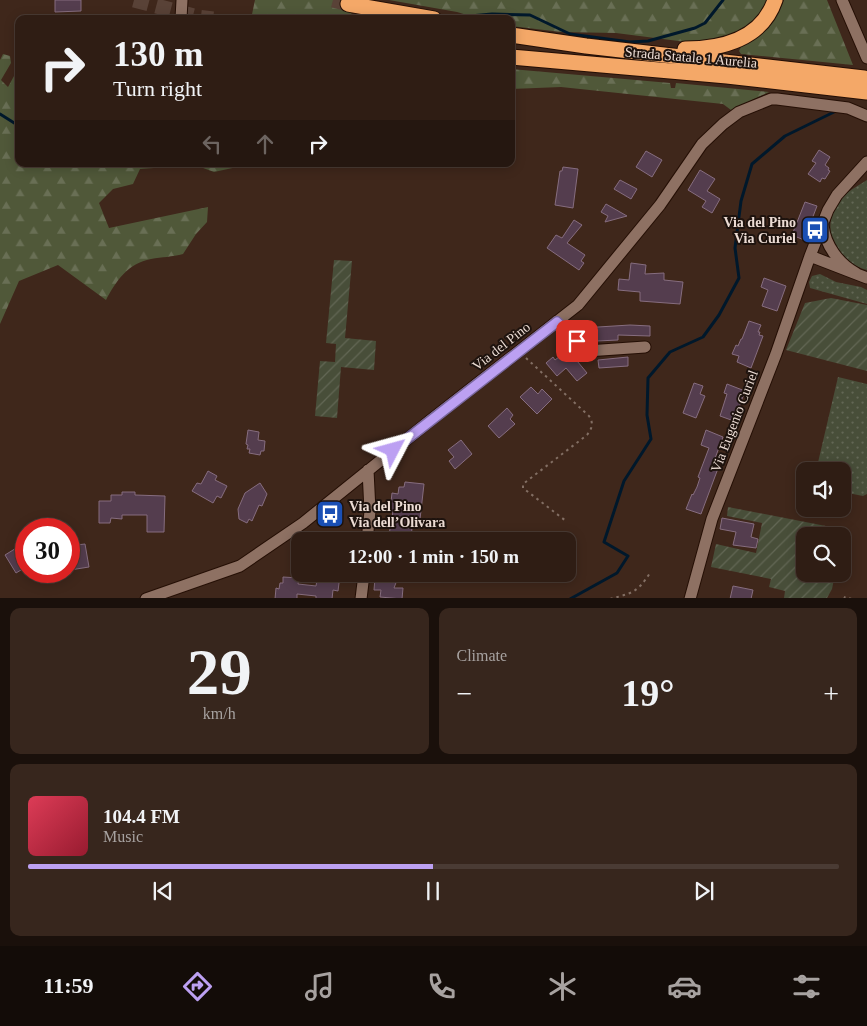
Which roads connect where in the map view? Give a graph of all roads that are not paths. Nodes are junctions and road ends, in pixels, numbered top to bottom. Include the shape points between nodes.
1 (182, 0) edge
2 (775, 0) edge
3 (842, 0) edge
4 (348, 4) dead end
5 (181, 15) edge
6 (411, 15) edge
7 (515, 36) edge
8 (637, 52) junction
9 (515, 57) edge
10 (867, 58) edge
11 (865, 85) edge
12 (867, 116) edge
13 (867, 162) edge
14 (867, 171) edge
15 (854, 177) junction
16 (823, 224) junction
17 (810, 256) junction
18 (862, 275) edge
19 (557, 322) junction
20 (645, 347) dead end
21 (368, 470) junction
22 (368, 532) edge
23 (363, 582) edge
24 (146, 598) edge
25 (361, 598) edge
26 (690, 598) edge

1 - 5 street
2 - 8 highway via 763,23 726,45
3 - 10 street
4 - 6 highway
7 - 8 highway, Strada Statale 1 Aurelia
8 - 11 highway, Strada Statale 1 Aurelia
9 - 11 highway, Strada Statale 1 Aurelia
12 - 19 street, Via del Pino via 848,108 777,99 739,112 702,144 612,266 578,305
13 - 15 street
14 - 15 street
15 - 16 street via 837,195
16 - 17 street
16 - 18 street via 825,238 835,254 845,266
17 - 18 street
17 - 26 street, Via Eugenio Curiel via 712,518
19 - 20 street via 587,350
19 - 21 street, Via del Pino
21 - 22 street
21 - 24 street, Via del Pino via 303,523 240,566
23 - 25 street

